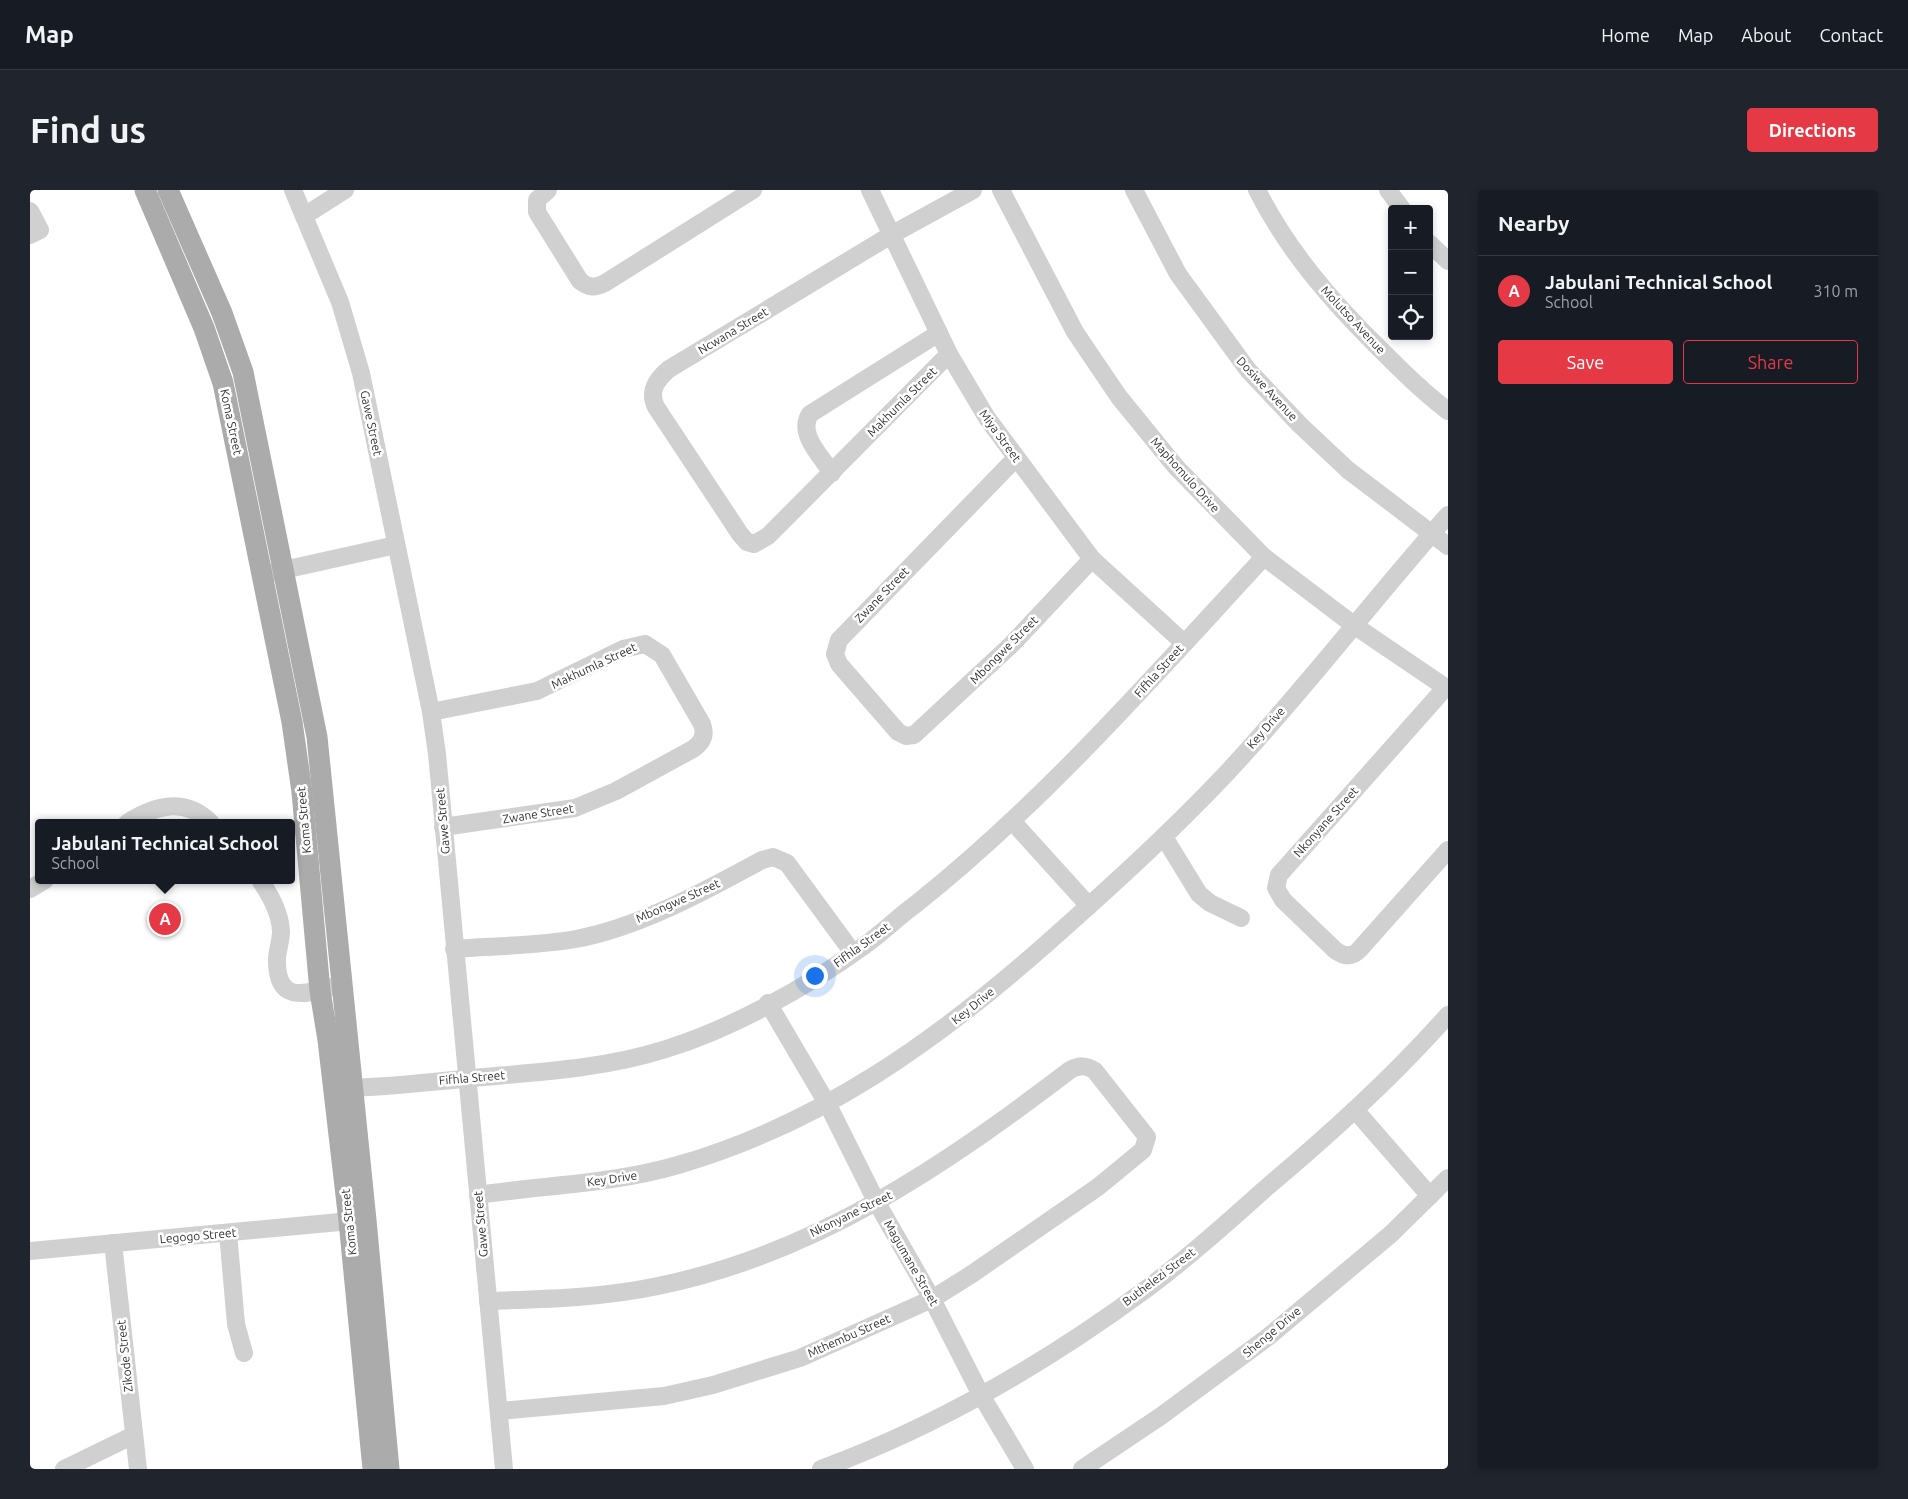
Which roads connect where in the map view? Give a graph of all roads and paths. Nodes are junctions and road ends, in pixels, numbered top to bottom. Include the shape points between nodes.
1 (145, 190) edge
2 (168, 190) edge
3 (293, 190) edge
4 (345, 190) edge
5 (548, 190) edge
6 (753, 190) edge
7 (870, 190) edge
8 (973, 190) edge
9 (1002, 190) edge
10 (1134, 190) edge
11 (1257, 190) edge
12 (1388, 190) edge
13 (1399, 205) edge
14 (30, 212) edge
15 (304, 216) junction
16 (30, 235) edge
17 (891, 235) junction
18 (1433, 247) edge
19 (1448, 261) edge
20 (939, 333) junction
21 (949, 354) junction
22 (1448, 411) edge
23 (1016, 458) junction
24 (832, 472) junction
25 (1448, 515) edge
26 (1431, 535) junction
27 (744, 539) joint
28 (396, 545) junction
29 (1448, 546) edge
30 (1264, 557) junction
31 (1092, 559) junction
32 (282, 569) junction
33 (262, 575) junction
34 (1355, 626) junction
35 (1184, 643) junction
36 (1447, 688) edge
37 (431, 712) junction
38 (911, 736) joint
39 (704, 738) joint
40 (134, 819) edge
41 (206, 819) edge
42 (1012, 822) junction
43 (443, 827) junction
44 (1164, 837) junction
45 (1448, 850) edge
46 (263, 884) edge
47 (1089, 906) junction
48 (1241, 918) dead end
49 (454, 949) junction
50 (852, 953) junction
51 (342, 984) junction
52 (320, 990) junction
53 (768, 1003) junction
54 (1448, 1015) edge
55 (466, 1079) junction
56 (343, 1088) junction
57 (828, 1105) junction
58 (1356, 1111) junction
59 (1147, 1139) joint
60 (1448, 1178) edge
61 (478, 1195) junction
62 (1430, 1196) junction
63 (877, 1203) junction
64 (358, 1221) junction
65 (228, 1234) junction
66 (113, 1243) junction
67 (30, 1251) edge
68 (932, 1298) junction
69 (488, 1301) junction
70 (244, 1353) dead end
71 (981, 1395) junction
72 (499, 1411) junction
73 (134, 1435) junction
74 (64, 1469) edge
75 (138, 1469) edge
76 (372, 1469) edge
77 (389, 1469) edge
78 (504, 1469) edge
79 (820, 1469) edge
80 (1025, 1469) edge
81 (1082, 1469) edge

1 - 33 main road, Koma Street via 217,363
2 - 32 main road, Koma Street via 222,313 243,372
3 - 15 street, Gawe Street
4 - 15 street
5 - 6 street via 537,200 537,212 580,281 590,287 605,283
7 - 17 street, Miya Street
8 - 17 street, Ncwana Street
9 - 30 street, Maphomulo Drive via 1058,303 1099,370 1176,467
10 - 26 street, Dosiwe Avenue via 1178,274 1248,370 1348,470
11 - 22 street, Molutso Avenue via 1286,239 1334,302 1423,392
12 - 13 street
14 - 16 street via 40,230
15 - 28 street, Gawe Street via 348,325
17 - 20 street, Miya Street
17 - 27 street, Ncwana Street via 669,369 654,386 652,396 656,407
18 - 19 street
20 - 21 street, Miya Street
20 - 24 street via 810,414 806,431
21 - 23 street, Miya Street via 970,393
21 - 24 street, Makhumla Street
23 - 31 street, Miya Street
23 - 38 street, Zwane Street via 836,645 838,664 898,732
24 - 27 street, Makhumla Street via 768,536 754,544
25 - 26 street, Key Drive
26 - 29 street, Dosiwe Avenue
26 - 34 street, Key Drive
28 - 32 street
28 - 37 street, Gawe Street
30 - 34 street, Maphomulo Drive
30 - 35 street, Fifhla Street
31 - 35 street, Miya Street
31 - 38 street, Mbongwe Street via 1012,644
32 - 33 street
32 - 51 main road, Koma Street via 317,737
33 - 52 main road, Koma Street via 299,768
34 - 36 street, Maphomulo Drive
34 - 44 street, Key Drive via 1225,775
35 - 42 street, Fifhla Street via 1099,737
36 - 45 street, Nkonyane Street via 1278,878 1276,888 1283,900 1344,956 1356,953
37 - 39 street, Makhumla Street via 537,691 623,649 645,644 662,655 702,724
37 - 43 street, Gawe Street
39 - 43 street, Zwane Street via 693,749 586,805 557,813
40 - 41 street via 157,807 173,804 199,812
42 - 47 street
42 - 50 street, Fifhla Street via 956,873
43 - 49 street, Gawe Street
44 - 47 street, Key Drive
44 - 48 street via 1198,894
46 - 52 street via 279,921 281,982 294,994
47 - 57 street, Key Drive via 952,1022
49 - 50 street, Mbongwe Street via 564,941 593,935 680,902 773,857 787,863
49 - 55 street, Gawe Street
50 - 53 street, Fifhla Street via 822,974
51 - 52 street
51 - 56 main road, Koma Street
52 - 56 main road, Koma Street via 328,1040
53 - 55 street, Fifhla Street via 736,1021 668,1048 608,1065
53 - 57 street, Magumane Street
54 - 58 street, Buthelezi Street
55 - 56 street, Fifhla Street
55 - 61 street, Gawe Street
56 - 64 main road, Koma Street
57 - 61 street, Key Drive via 718,1152 643,1174
57 - 63 street, Magumane Street
58 - 62 street
58 - 71 street, Buthelezi Street via 1148,1287 1038,1362
59 - 63 street, Nkonyane Street via 1094,1071 1080,1066 955,1154
59 - 68 street, Mthembu Street via 1143,1150 1098,1188
60 - 62 street, Shenge Drive
61 - 69 street, Gawe Street
62 - 81 street, Shenge Drive via 1391,1234 1268,1337
63 - 68 street, Magumane Street
63 - 69 street, Nkonyane Street via 740,1263 658,1286 587,1296
64 - 65 street, Legogo Street
64 - 76 main road, Koma Street
64 - 77 main road, Koma Street
65 - 66 street, Legogo Street
65 - 70 street via 236,1324
66 - 67 street, Legogo Street
66 - 73 street, Zikode Street
68 - 71 street, Magumane Street
68 - 72 street, Mthembu Street via 800,1358 704,1387 636,1400
69 - 72 street, Gawe Street
71 - 79 street, Buthelezi Street via 886,1442
71 - 80 street, Magumane Street
72 - 78 street, Gawe Street
73 - 74 street
73 - 75 street, Zikode Street

